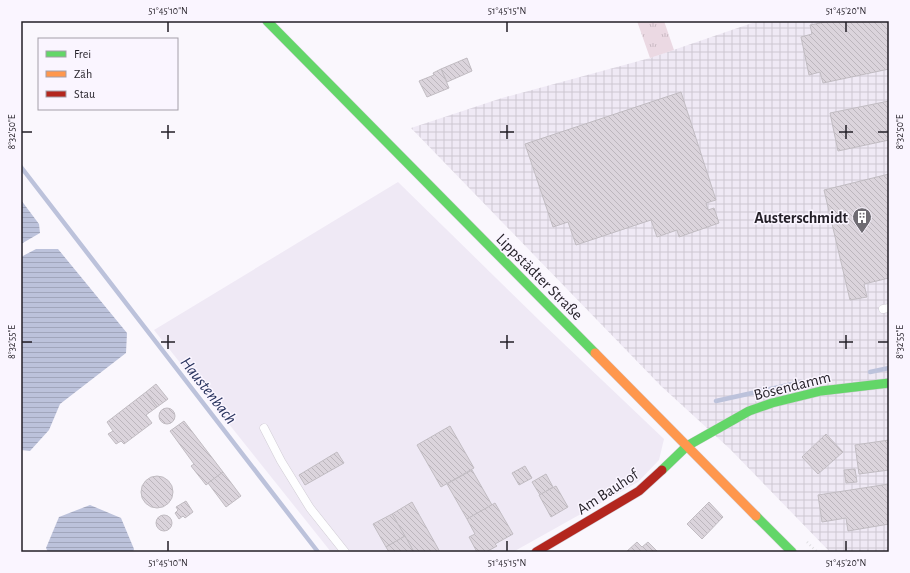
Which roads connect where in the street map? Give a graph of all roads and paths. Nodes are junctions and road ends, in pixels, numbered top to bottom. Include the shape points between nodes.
1 (267, 21) edge
2 (889, 383) edge
3 (264, 428) dead end
4 (687, 446) junction
5 (345, 552) edge
6 (536, 552) edge
7 (792, 552) edge

1 - 4 main road, Lippstädter Straße
2 - 4 main road, Bösendamm via 821,391 772,403 749,411
3 - 5 lane via 310,508
4 - 6 main road, Am Bauhof via 639,492
4 - 7 main road, Lippstädter Straße

